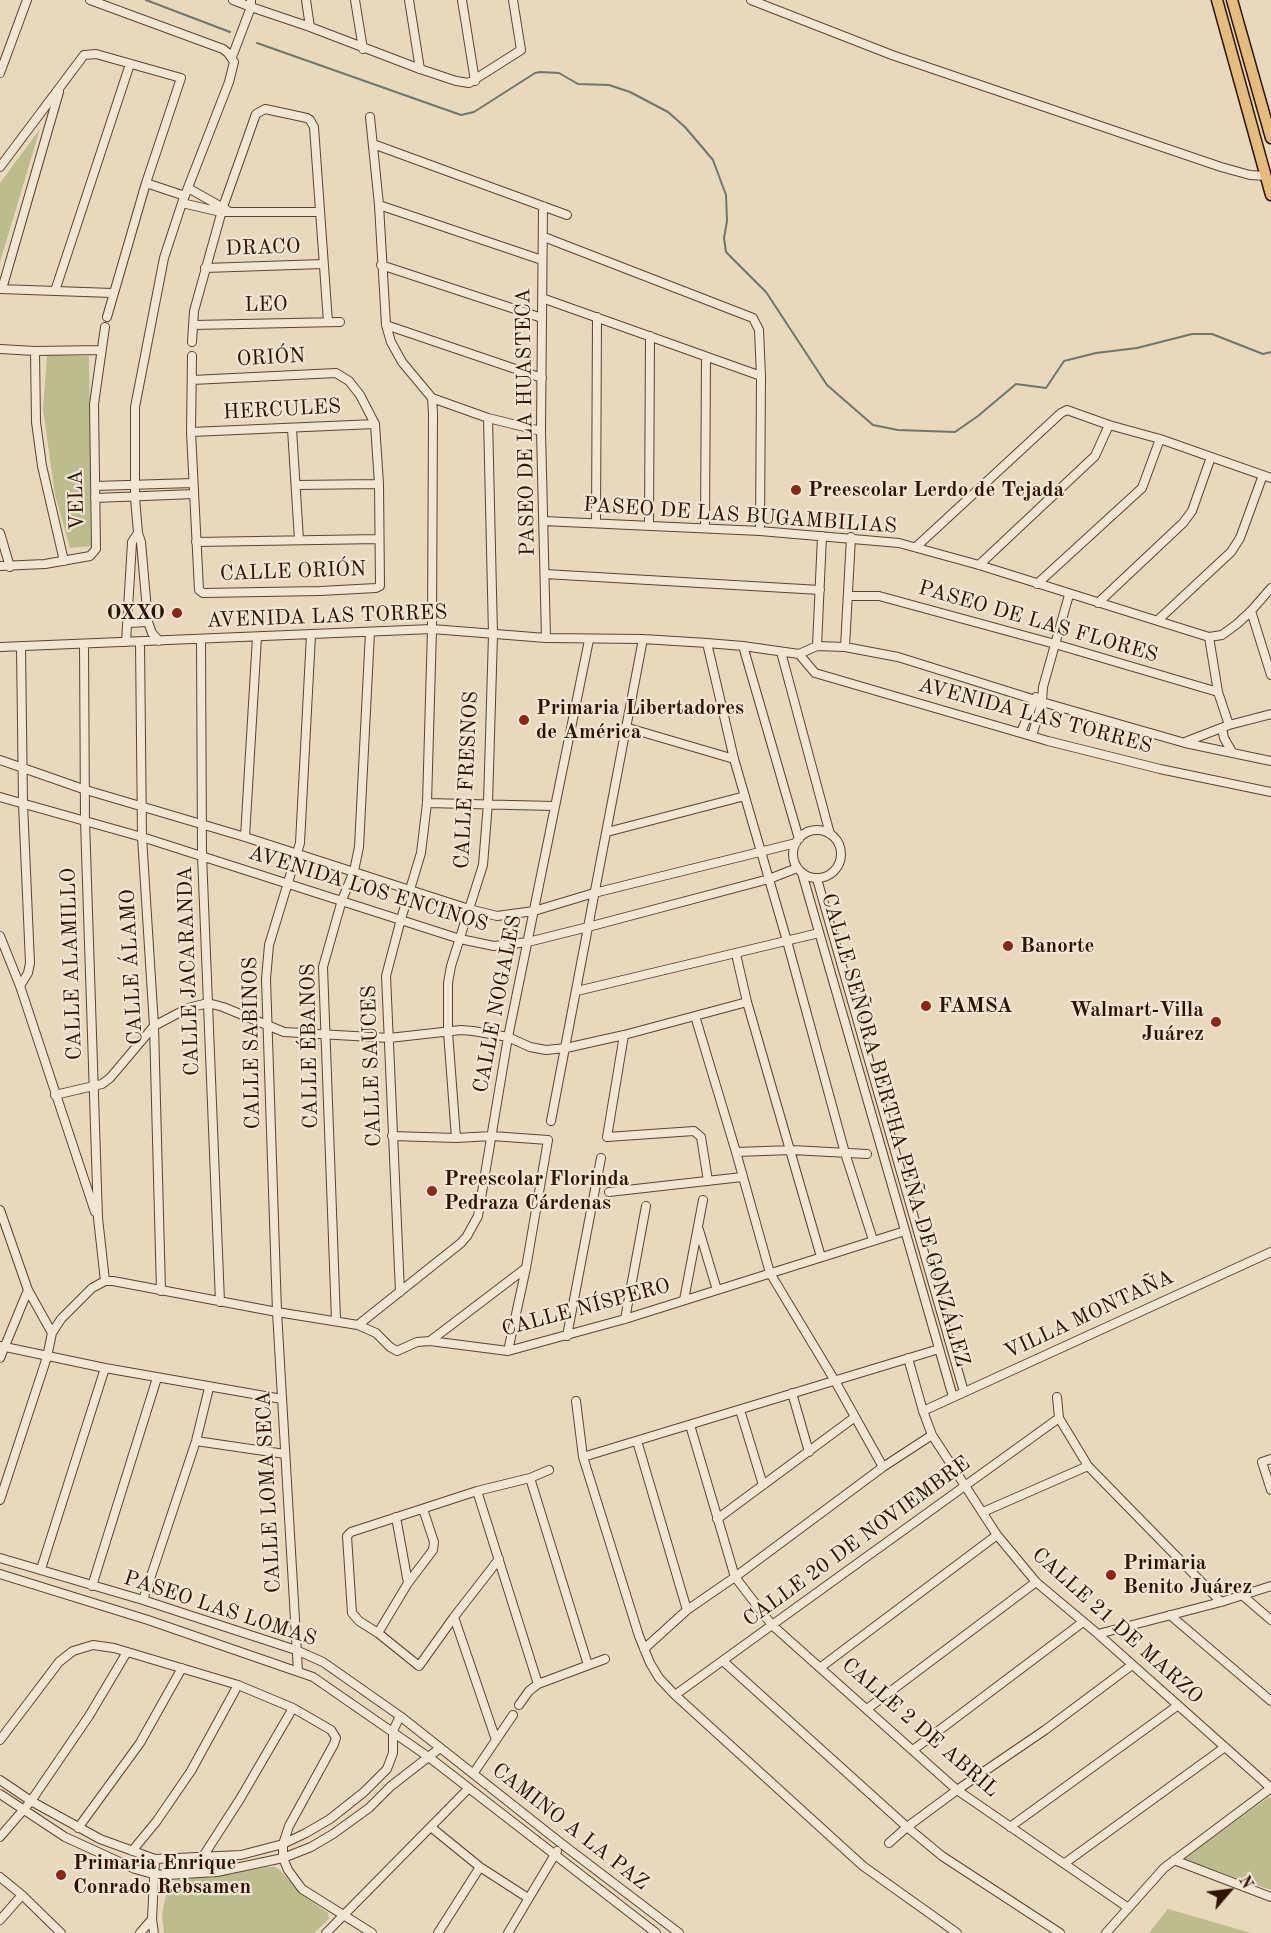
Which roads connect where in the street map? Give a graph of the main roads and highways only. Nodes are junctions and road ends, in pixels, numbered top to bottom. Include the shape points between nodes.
1 (1217, 0) edge
2 (1225, 0) edge
3 (1232, 0) edge
4 (1255, 84) junction
5 (1271, 138) edge
6 (1271, 195) edge

1 - 6 main road
2 - 4 main road via 1248,75
3 - 4 main road
4 - 5 main road

